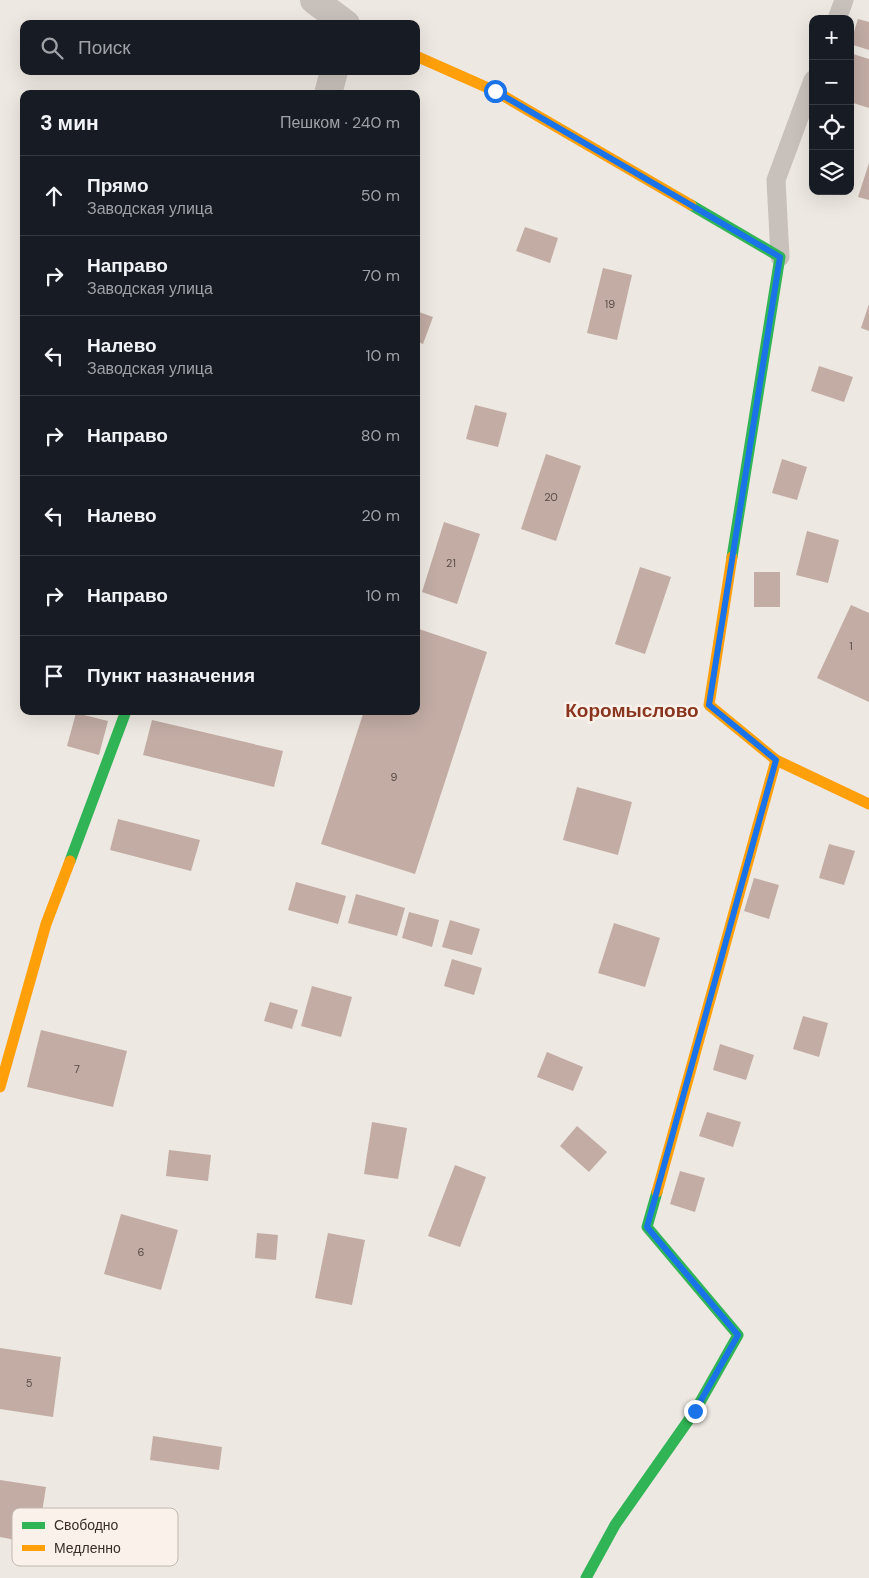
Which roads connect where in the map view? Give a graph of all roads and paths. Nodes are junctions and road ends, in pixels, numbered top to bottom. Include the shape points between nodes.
1 (314, 0) edge
2 (844, 0) edge
3 (838, 15) edge
4 (341, 20) edge
5 (420, 58) edge
6 (333, 75) edge
7 (329, 90) edge
8 (809, 91) edge
9 (780, 257) junction
10 (124, 715) edge
11 (776, 760) junction
12 (869, 804) edge
13 (0, 1087) edge
14 (586, 1578) edge

1 - 4 street
2 - 3 lane
5 - 9 street via 495,91
6 - 7 street
8 - 9 lane via 776,180
9 - 11 street via 709,705
10 - 13 street via 46,924
11 - 12 street
11 - 14 street via 647,1227 738,1335 695,1411 615,1525

